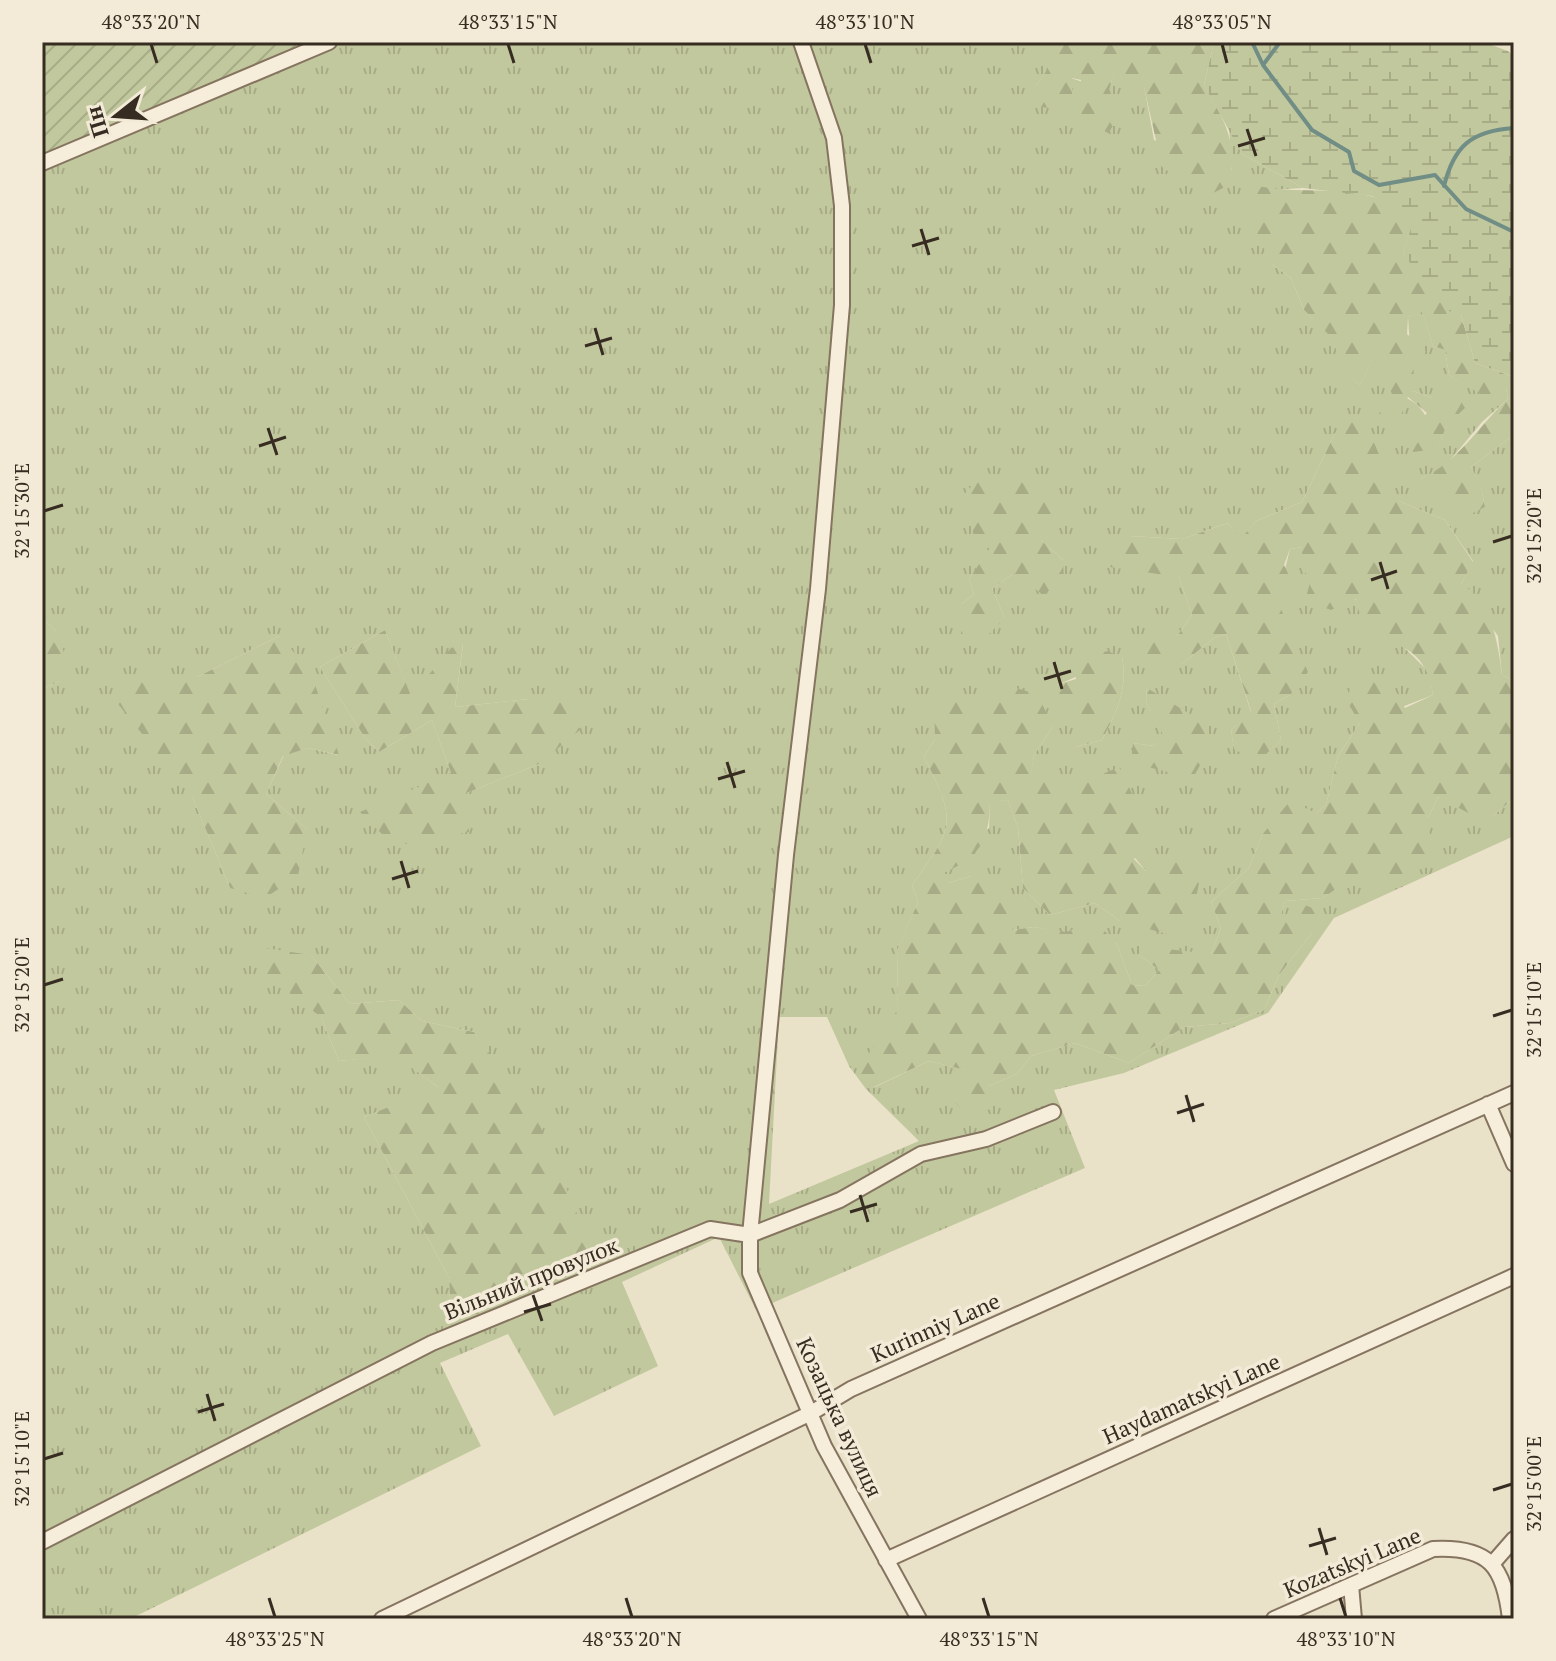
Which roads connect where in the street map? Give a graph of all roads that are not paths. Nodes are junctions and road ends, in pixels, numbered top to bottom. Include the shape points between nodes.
1 (329, 42) edge
2 (801, 42) edge
3 (42, 163) edge
4 (1514, 1093) edge
5 (1488, 1104) junction
6 (1053, 1112) dead end
7 (1514, 1164) edge
8 (750, 1235) junction
9 (1514, 1276) edge
10 (811, 1413) junction
11 (1514, 1539) edge
12 (42, 1542) edge
13 (886, 1560) junction
14 (1493, 1563) junction
15 (1351, 1585) junction
16 (382, 1619) edge
17 (919, 1619) edge
18 (1274, 1619) edge
19 (1354, 1619) edge
20 (1510, 1619) edge

1 - 3 street
2 - 8 street via 834,138 842,206 842,305 818,589
4 - 5 street, Kurinniy Lane
5 - 7 street
5 - 10 street, Kurinniy Lane via 851,1389
6 - 8 street, Вільний провулок via 986,1139 921,1154 840,1200
8 - 10 street, Козацька вулиця via 750,1273
8 - 12 street, Вільний провулок via 710,1229 432,1343
9 - 13 street, Haydamatskyi Lane
10 - 13 street, Козацька вулиця
10 - 16 street, Kurinniy Lane
11 - 14 street
13 - 17 street, Козацька вулиця
14 - 15 street, Kozatskyi Lane via 1455,1548 1433,1549
14 - 20 street via 1503,1579
15 - 18 street, Kozatskyi Lane
15 - 19 street

